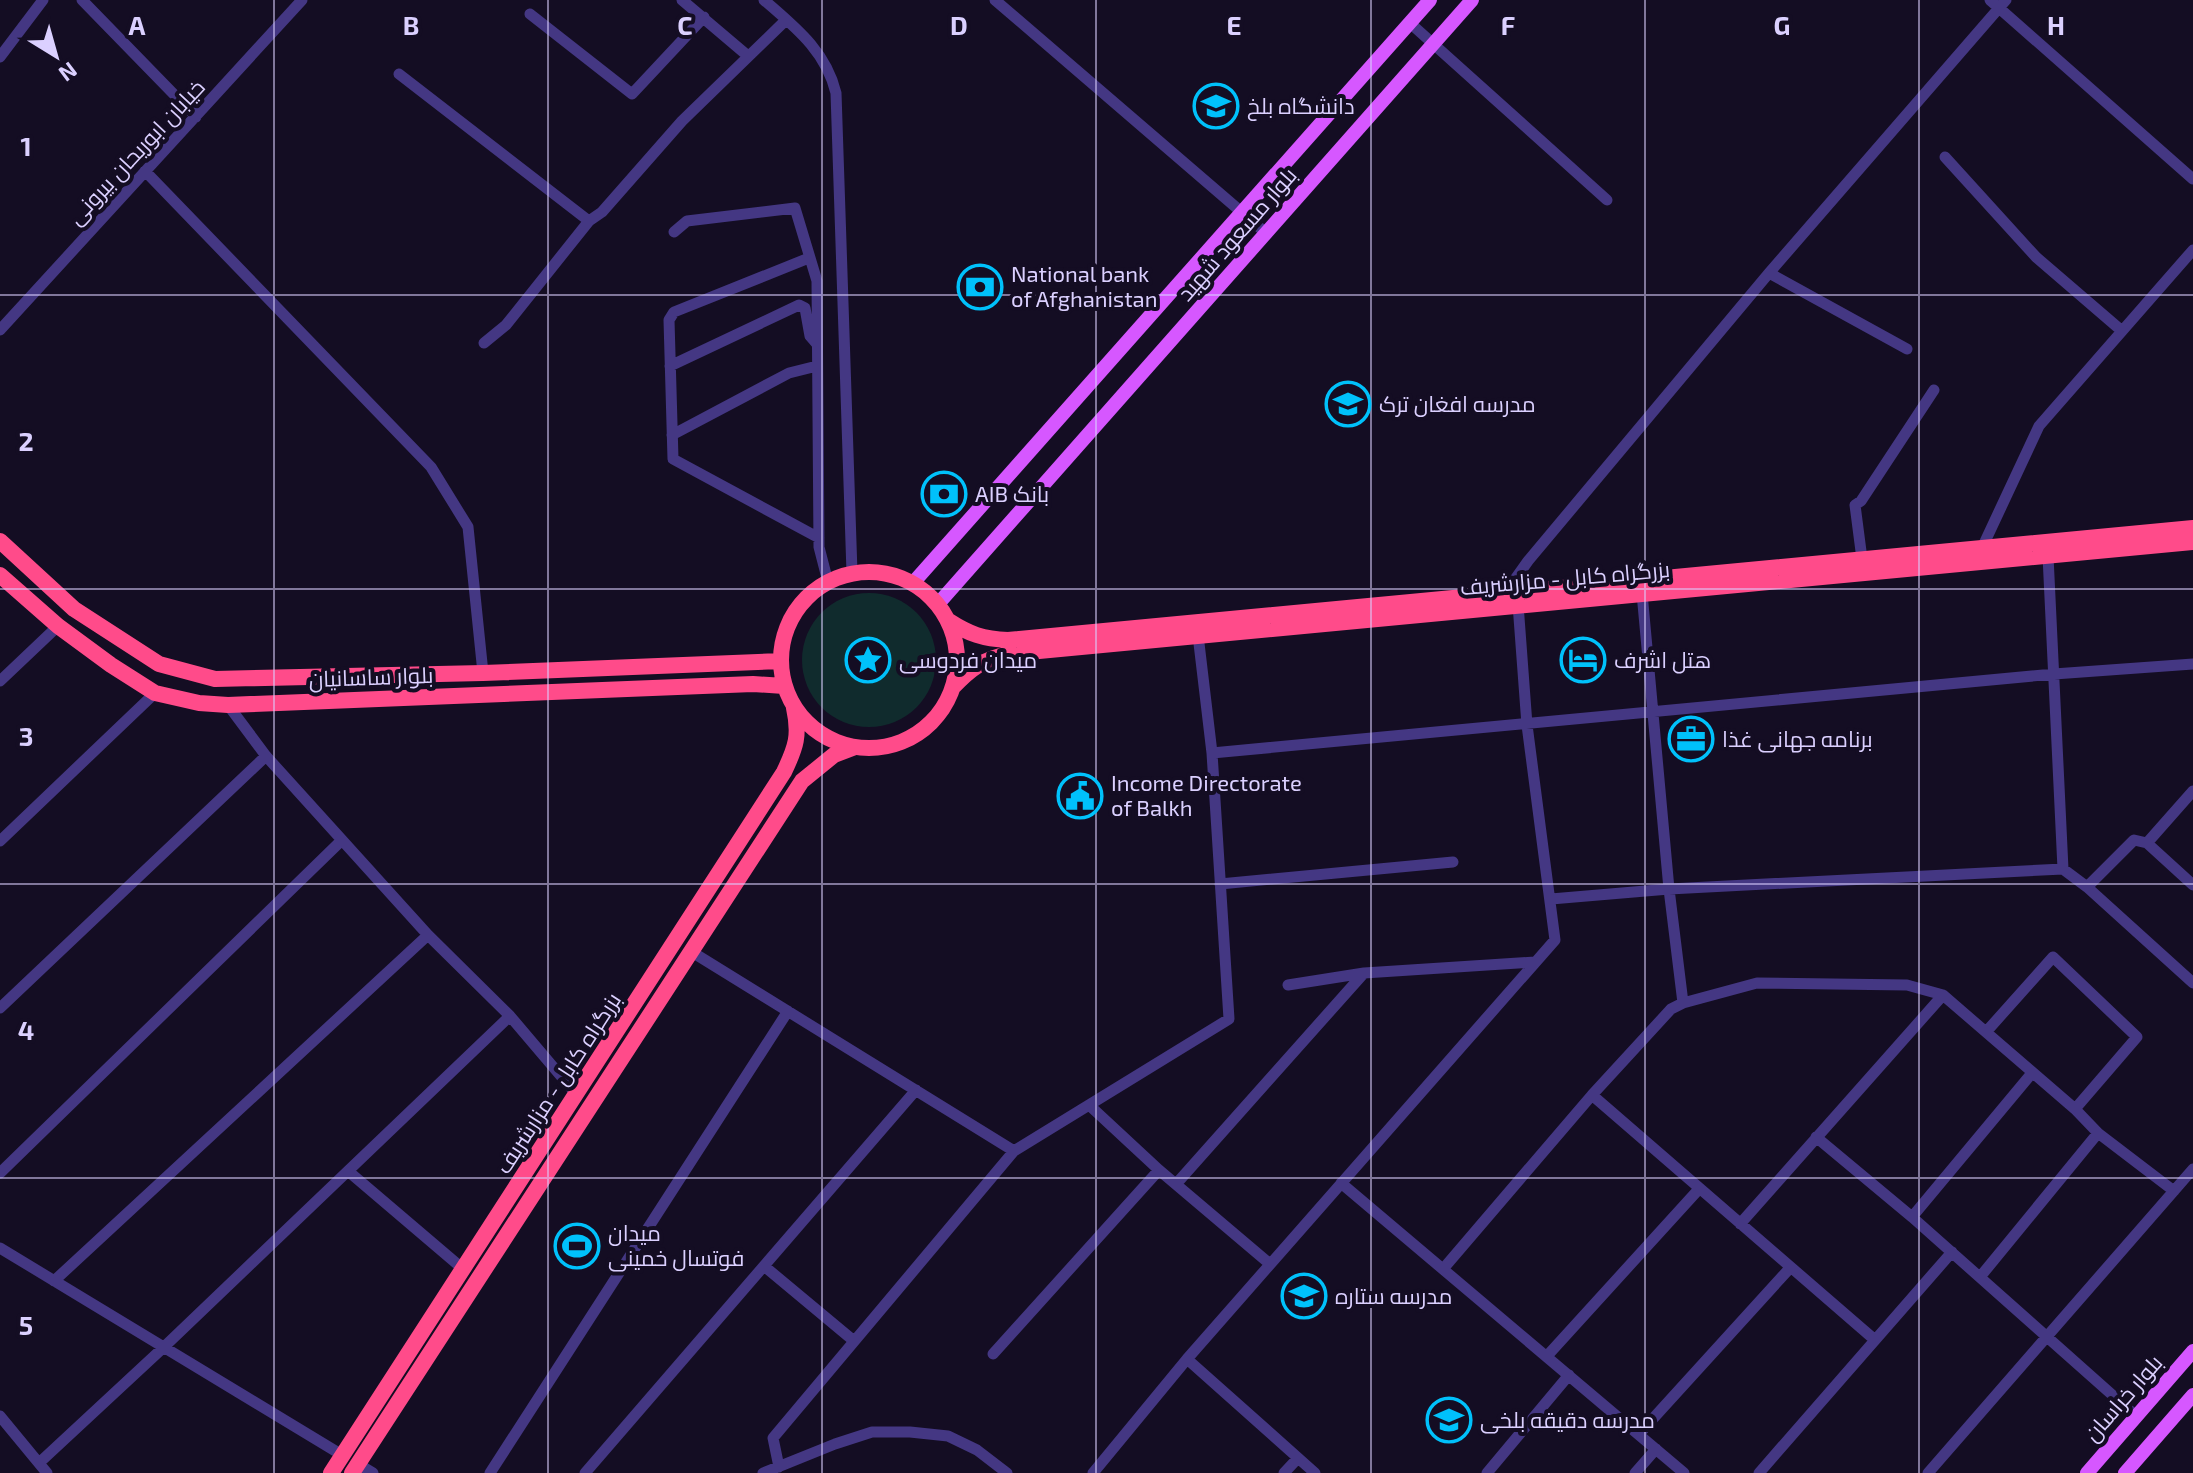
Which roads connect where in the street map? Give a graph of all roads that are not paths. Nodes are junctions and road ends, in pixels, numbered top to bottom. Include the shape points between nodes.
1 (43, 0) edge
2 (82, 0) edge
3 (302, 0) edge
4 (682, 0) edge
5 (764, 0) edge
6 (995, 0) edge
7 (1430, 0) edge
8 (1472, 0) edge
9 (1998, 3) edge
10 (530, 14) dead end
11 (704, 17) junction
12 (786, 20) junction
13 (1410, 23) junction
14 (1433, 44) junction
15 (1, 53) edge
16 (748, 56) junction
17 (399, 74) dead end
18 (196, 117) junction
19 (1945, 157) dead end
20 (145, 171) junction
21 (2193, 179) edge
22 (1607, 200) dead end
23 (1243, 213) junction
24 (589, 221) junction
25 (674, 232) dead end
26 (1267, 234) junction
27 (2193, 250) edge
28 (809, 258) junction
29 (1769, 273) junction
30 (0, 330) edge
31 (2122, 331) junction
32 (484, 343) dead end
33 (817, 344) junction
34 (1907, 349) dead end
35 (670, 366) junction
36 (817, 366) junction
37 (1934, 390) dead end
38 (672, 435) junction
39 (2193, 528) edge
40 (819, 538) junction
41 (0, 541) edge
42 (2193, 542) edge
43 (1982, 548) junction
44 (2048, 556) junction
45 (1862, 559) junction
46 (852, 573) junction
47 (0, 575) edge
48 (828, 582) junction
49 (913, 583) junction
50 (1642, 593) junction
51 (1512, 598) junction
52 (938, 604) junction
53 (949, 621) junction
54 (58, 626) junction
55 (1198, 635) junction
56 (1093, 639) junction
57 (780, 661) junction
58 (2193, 664) edge
59 (483, 673) junction
60 (2054, 674) junction
61 (0, 681) edge
62 (784, 686) junction
63 (953, 687) junction
64 (155, 693) junction
65 (228, 705) junction
66 (794, 708) junction
67 (1653, 711) junction
68 (1527, 725) junction
69 (855, 747) junction
70 (1212, 753) junction
71 (266, 756) junction
72 (2193, 791) edge
73 (342, 840) junction
74 (0, 841) edge
75 (2147, 843) junction
76 (1453, 862) dead end
77 (2063, 869) junction
78 (1220, 884) junction
79 (2193, 885) edge
80 (2087, 887) junction
81 (1669, 889) junction
82 (1551, 899) junction
83 (428, 935) junction
84 (692, 952) junction
85 (1535, 962) junction
86 (1364, 973) junction
87 (2193, 983) edge
88 (1288, 985) dead end
89 (1943, 995) junction
90 (1683, 1003) junction
91 (0, 1008) edge
92 (788, 1011) junction
93 (510, 1016) junction
94 (1986, 1032) junction
95 (2032, 1073) junction
96 (916, 1090) junction
97 (577, 1095) junction
98 (1592, 1095) junction
99 (1089, 1105) junction
100 (2075, 1109) junction
101 (2098, 1133) junction
102 (1816, 1137) junction
103 (1014, 1151) junction
104 (2193, 1169) edge
105 (1159, 1170) junction
106 (348, 1171) junction
107 (0, 1173) edge
108 (1177, 1183) junction
109 (1341, 1183) junction
110 (1699, 1189) junction
111 (2174, 1191) junction
112 (1912, 1217) junction
113 (1740, 1224) junction
114 (0, 1249) edge
115 (1952, 1252) junction
116 (1270, 1264) junction
117 (764, 1266) junction
118 (1790, 1268) junction
119 (463, 1269) junction
120 (1443, 1269) junction
121 (1980, 1277) junction
122 (54, 1281) junction
123 (2047, 1336) junction
124 (1875, 1340) junction
125 (854, 1341) junction
126 (165, 1346) junction
127 (2193, 1351) edge
128 (993, 1354) dead end
129 (1547, 1356) junction
130 (1187, 1359) junction
131 (1569, 1375) junction
132 (2193, 1395) edge
133 (0, 1416) edge
134 (2136, 1416) junction
135 (1639, 1434) junction
136 (1656, 1449) junction
137 (342, 1455) junction
138 (1298, 1458) junction
139 (39, 1463) junction
140 (779, 1467) junction
141 (361, 1470) edge
142 (47, 1473) edge
143 (331, 1473) edge
144 (490, 1473) edge
145 (585, 1473) edge
146 (763, 1473) edge
147 (1007, 1473) edge
148 (1093, 1473) edge
149 (1284, 1473) edge
150 (1315, 1473) edge
151 (1487, 1473) edge
152 (1635, 1473) edge
153 (1684, 1473) edge
154 (1759, 1473) edge
155 (1928, 1473) edge
156 (2087, 1473) edge
157 (2125, 1473) edge

1 - 15 street
2 - 18 street
3 - 18 street, خیابان ابوریحان بیرونی
4 - 11 street
5 - 12 street
6 - 23 street
7 - 13 main road, بلوار مسعود شهید
8 - 14 main road, بلوار مسعود شهید
9 - 21 street
9 - 29 street
10 - 11 street via 632,94
11 - 16 street
12 - 16 street
12 - 46 street via 825,60 836,93
13 - 14 street
13 - 23 main road, بلوار مسعود شهید
14 - 22 street
14 - 26 main road, بلوار مسعود شهید
16 - 24 street
17 - 24 street
18 - 20 street, خیابان ابوریحان بیرونی
19 - 31 street via 2036,257
20 - 30 street, خیابان ابوریحان بیرونی
20 - 59 street via 431,467 468,527
23 - 26 street
23 - 49 main road, بلوار مسعود شهید
24 - 32 street via 506,325
25 - 28 street via 687,221 795,208
26 - 52 main road, بلوار مسعود شهید
27 - 31 street
28 - 33 street via 817,281
28 - 35 street via 674,312 669,320
29 - 34 street
29 - 51 street via 1528,561
31 - 43 street via 2039,426
33 - 35 street via 810,336 805,308 799,305
33 - 36 street
35 - 38 street
36 - 38 street via 789,373
36 - 40 street
37 - 45 street via 1854,507
38 - 40 street via 673,459
39 - 43 highway, بزرگراه کابل - مزارشریف
40 - 48 street
41 - 59 highway, بلوار ساسانیان via 74,609 159,664 215,679
42 - 44 highway, بزرگراه کابل - مزارشریف
43 - 45 highway, بزرگراه کابل - مزارشریف
44 - 50 highway, بزرگراه کابل - مزارشریف
44 - 60 street
45 - 51 highway, بزرگراه کابل - مزارشریف
46 - 48 highway
46 - 49 highway via 883,572
47 - 54 highway, بلوار ساسانیان
48 - 57 highway via 798,607 785,633
49 - 52 highway
50 - 51 highway, بزرگراه کابل - مزارشریف
50 - 67 street
51 - 55 highway, بزرگراه کابل - مزارشریف
51 - 56 highway, بزرگراه کابل - مزارشریف
51 - 68 street
52 - 53 highway
53 - 56 highway, بزرگراه کابل - مزارشریف via 985,639
53 - 63 highway via 956,642
54 - 61 street
54 - 64 highway, بلوار ساسانیان
55 - 56 highway, بزرگراه کابل - مزارشریف
55 - 70 street
56 - 63 highway, بزرگراه کابل - مزارشریف via 989,658
57 - 59 highway, بلوار ساسانیان
57 - 62 highway
58 - 60 street
60 - 67 street
60 - 77 street
62 - 65 highway, بلوار ساسانیان
62 - 66 highway
63 - 69 highway via 942,710 904,741
64 - 65 highway, بلوار ساسانیان
64 - 74 street
65 - 71 street
66 - 69 highway via 831,740
66 - 97 highway, بزرگراه کابل - مزارشریف via 799,729 784,772
67 - 68 street
67 - 81 street
68 - 70 street
68 - 82 street
69 - 84 highway, بزرگراه کابل - مزارشریف via 834,755 802,781
70 - 78 street
71 - 73 street
71 - 91 street
72 - 75 street
73 - 83 street
73 - 107 street
75 - 79 street
75 - 80 street via 2134,840
76 - 78 street
77 - 80 street
77 - 81 street
78 - 99 street via 1229,1019
80 - 87 street
81 - 82 street
81 - 90 street
82 - 85 street via 1555,940
83 - 93 street
83 - 122 street
84 - 92 street
84 - 141 highway, بزرگراه کابل - مزارشریف
85 - 86 street
85 - 109 street
86 - 88 street
86 - 108 street
89 - 90 street via 1907,985 1757,983
89 - 94 street
89 - 102 street
90 - 98 street via 1671,1009
92 - 96 street
92 - 144 street
93 - 97 street
93 - 106 street
94 - 95 street
94 - 100 street via 2053,957 2137,1037
95 - 100 street
95 - 112 street
96 - 103 street
96 - 117 street
97 - 119 highway, بزرگراه کابل - مزارشریف
98 - 110 street
98 - 120 street
99 - 103 street
99 - 105 street
100 - 101 street
101 - 111 street
101 - 121 street
102 - 112 street
102 - 113 street
103 - 125 street
104 - 111 street
105 - 108 street
105 - 128 street
106 - 119 street
106 - 126 street
108 - 116 street
109 - 116 street
109 - 120 street
110 - 113 street
110 - 129 street
111 - 123 street
112 - 115 street
113 - 118 street
114 - 122 street
115 - 121 street
115 - 124 street
116 - 130 street
117 - 125 street
117 - 145 street
118 - 124 street
118 - 135 street
119 - 137 highway, بزرگراه کابل - مزارشریف
120 - 129 street
121 - 123 street
122 - 126 street
123 - 134 street
123 - 155 street
124 - 154 street
125 - 140 street via 773,1438
126 - 137 street
126 - 139 street
127 - 134 main road, بلوار خراسان
129 - 131 street
130 - 138 street
130 - 148 street
131 - 135 street
131 - 151 street
132 - 157 main road
133 - 139 street
134 - 156 main road, بلوار خراسان
135 - 136 street
136 - 152 street
136 - 153 street
137 - 143 highway, بزرگراه کابل - مزارشریف
138 - 149 street
138 - 150 street
139 - 142 street
140 - 146 street
140 - 147 street via 872,1432 910,1432 948,1436

